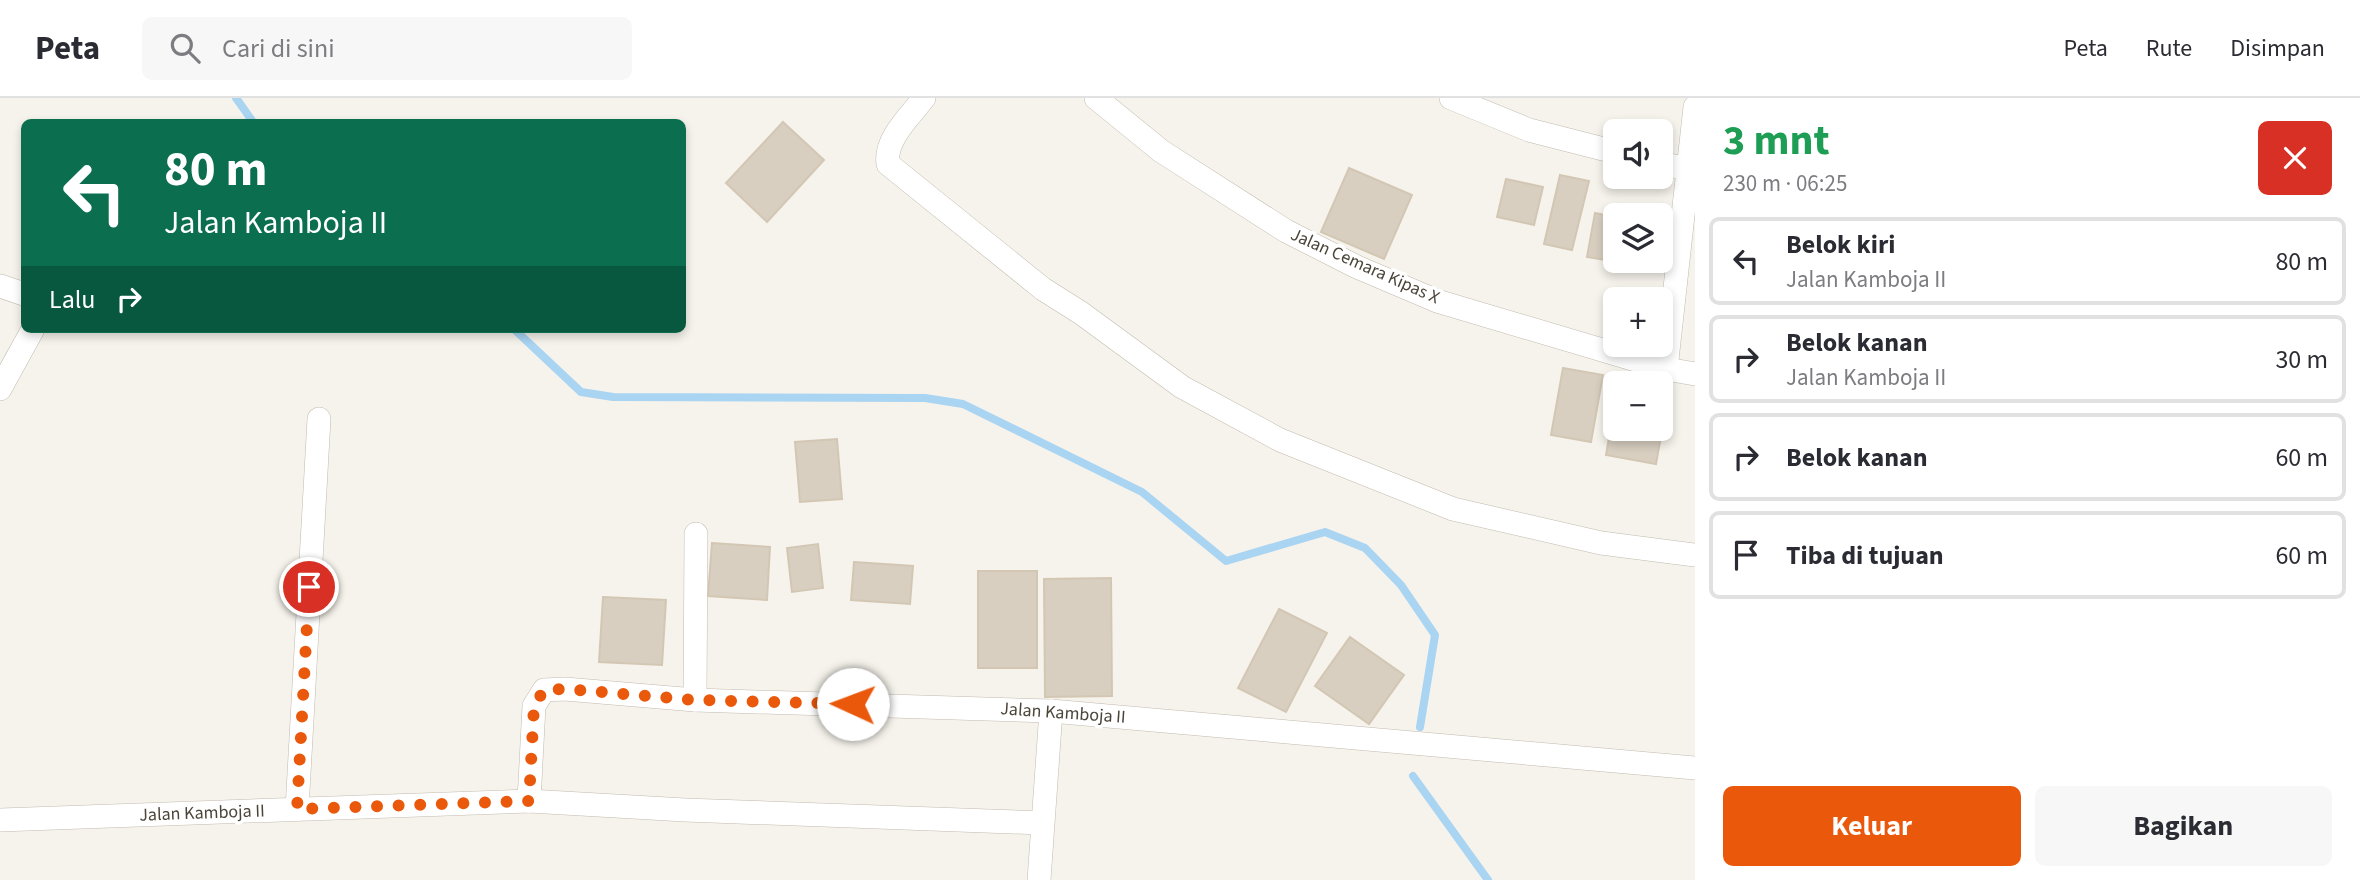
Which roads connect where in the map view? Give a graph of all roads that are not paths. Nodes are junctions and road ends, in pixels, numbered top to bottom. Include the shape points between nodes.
1 (924, 98) edge
2 (1096, 98) edge
3 (1451, 98) edge
4 (1695, 107) edge
5 (1603, 149) edge
6 (1673, 166) edge
7 (1691, 170) edge
8 (0, 286) edge
9 (21, 293) edge
10 (31, 333) edge
11 (1666, 369) junction
12 (1695, 374) edge
13 (0, 389) edge
14 (319, 419) dead end
15 (696, 534) dead end
16 (1695, 555) edge
17 (695, 700) junction
18 (1051, 711) junction
19 (1695, 768) edge
20 (529, 801) junction
21 (297, 809) junction
22 (0, 820) edge
23 (1042, 822) junction
24 (1039, 880) edge

1 - 16 street via 895,137 888,164 1043,289 1182,387 1280,440 1453,509 1601,542
2 - 11 street, Jalan Cemara Kipas X via 1161,151 1286,231 1357,267 1437,301
3 - 5 street via 1529,130
4 - 7 street
6 - 7 street
7 - 11 street
8 - 9 street
10 - 13 street
11 - 12 street, Jalan Cemara Kipas X
14 - 21 street
15 - 17 street
17 - 18 street, Jalan Kamboja II
17 - 20 street, Jalan Kamboja II via 544,690 534,706
18 - 19 street, Jalan Kamboja II
18 - 23 street
20 - 21 street, Jalan Kamboja II
20 - 23 street, Jalan Kamboja II
21 - 22 street, Jalan Kamboja II
23 - 24 street

